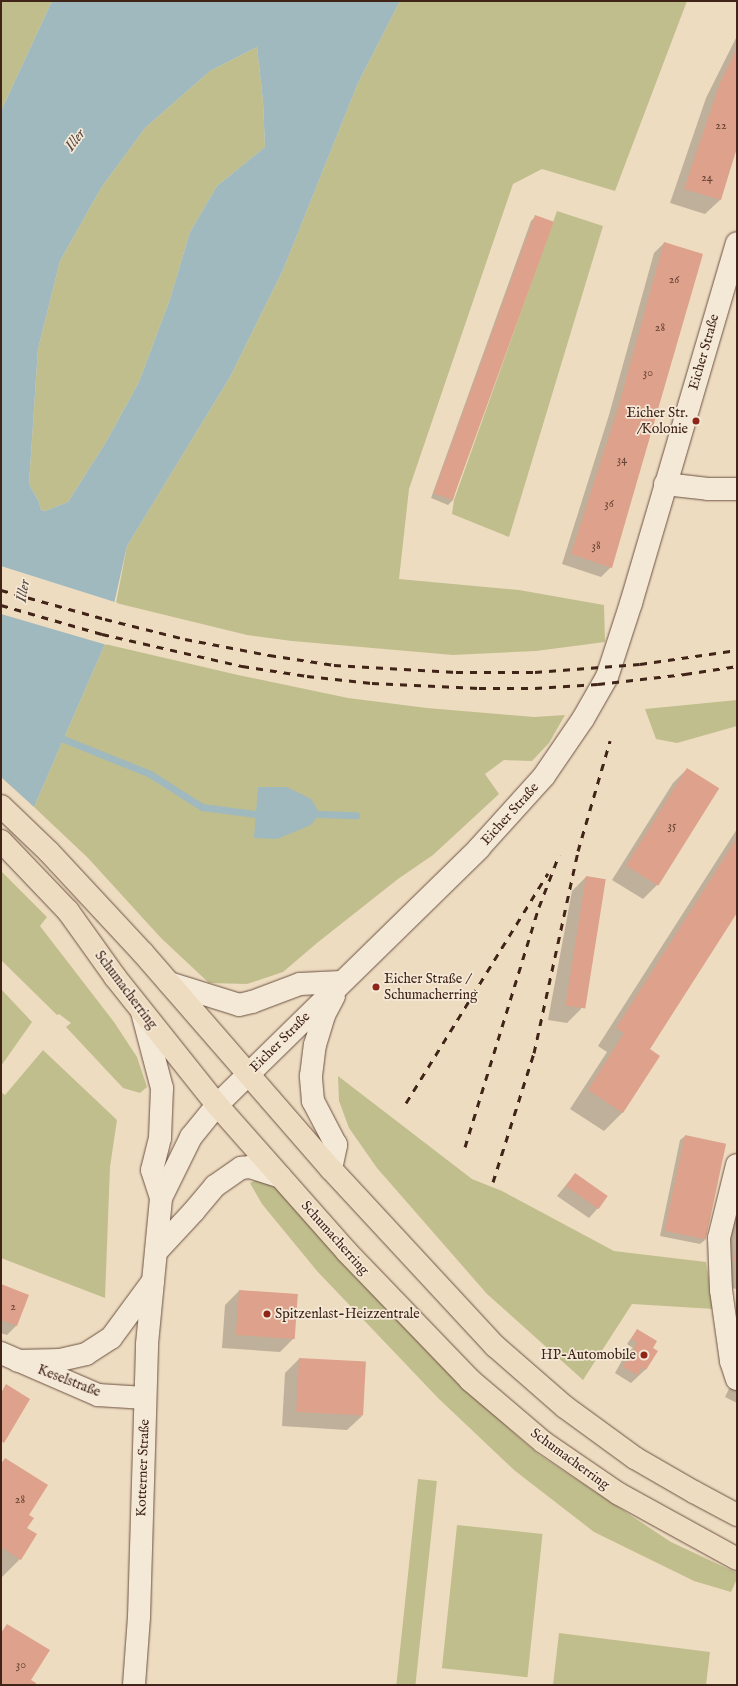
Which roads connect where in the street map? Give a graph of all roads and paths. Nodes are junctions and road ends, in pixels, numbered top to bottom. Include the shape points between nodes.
1 (737, 243) edge
2 (665, 484) junction
3 (737, 489) edge
4 (1, 806) edge
5 (1, 841) edge
6 (341, 982) junction
7 (169, 983) junction
8 (142, 1012) junction
9 (248, 1075) junction
10 (217, 1105) junction
11 (737, 1165) edge
12 (331, 1169) junction
13 (280, 1177) junction
14 (161, 1198) junction
15 (156, 1252) junction
16 (154, 1280) junction
17 (10, 1357) edge
18 (737, 1379) edge
19 (145, 1398) junction
20 (737, 1515) edge
21 (737, 1559) edge
22 (134, 1685) edge

1 - 2 street, Eicher Straße
2 - 3 street via 708,489
2 - 6 street, Eicher Straße via 607,676 562,752 544,776 479,848
4 - 7 main road via 49,852
5 - 8 main road, Schumacherring via 68,911
6 - 7 street via 300,984 239,1005
6 - 9 street, Eicher Straße
6 - 12 street via 324,1015 315,1045 311,1076 313,1101 336,1145
7 - 9 main road
8 - 10 main road, Schumacherring
8 - 14 street, Kotterner Straße via 162,1088 160,1138 152,1170
9 - 10 street, Kotterner Straße
9 - 12 main road
10 - 13 main road, Schumacherring
10 - 14 street, Kotterner Straße via 191,1137
11 - 18 street via 719,1238 721,1290 731,1362
12 - 20 main road via 495,1346 565,1407 635,1458
13 - 15 street via 250,1167 241,1168 215,1186
13 - 21 main road, Schumacherring via 347,1252 470,1380 543,1442 619,1494
14 - 15 street, Kotterner Straße
15 - 16 street, Kotterner Straße
16 - 17 street, Keselstraße via 111,1338 86,1354 60,1360
16 - 19 street, Kotterner Straße
17 - 19 street, Keselstraße via 98,1395
19 - 22 street, Kotterner Straße via 139,1617

